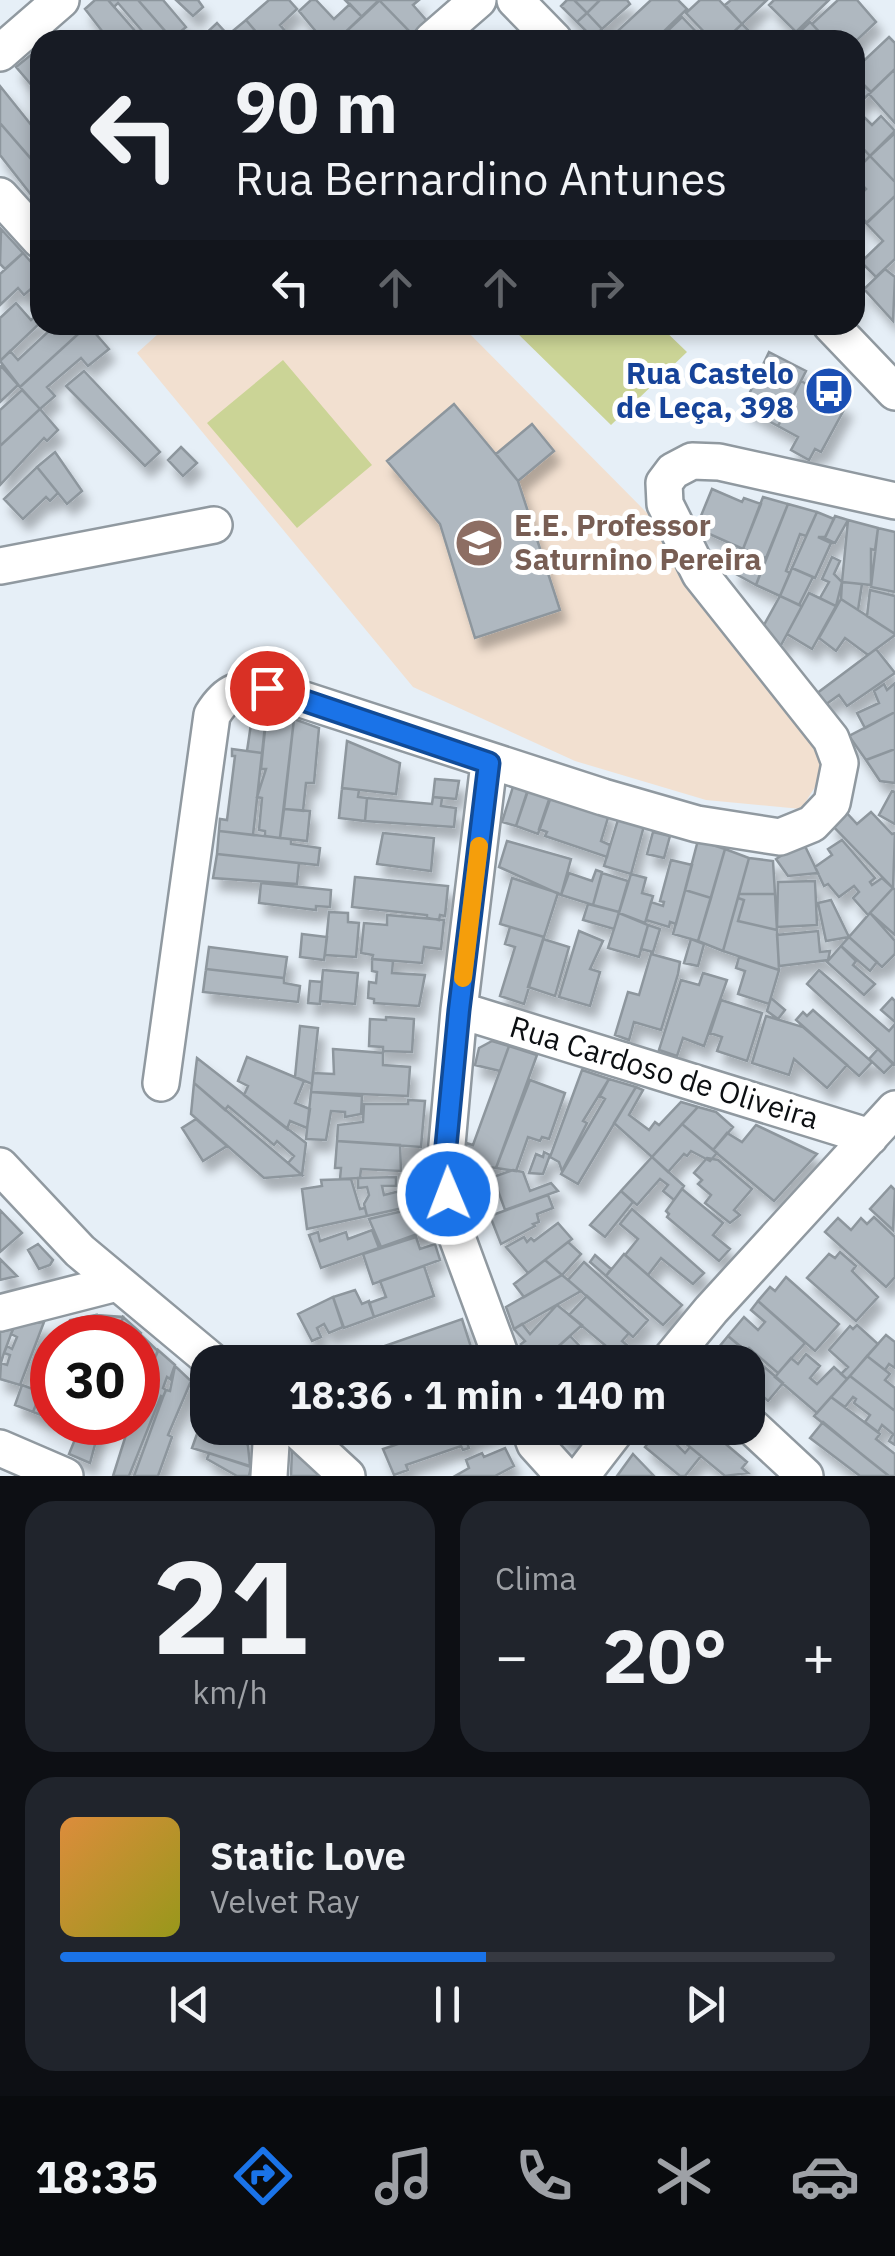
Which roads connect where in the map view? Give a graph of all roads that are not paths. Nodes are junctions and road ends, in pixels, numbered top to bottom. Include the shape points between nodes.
1 (61, 0) edge
2 (478, 0) edge
3 (515, 0) edge
4 (444, 30) edge
5 (544, 30) edge
6 (0, 53) edge
7 (0, 196) edge
8 (30, 229) edge
9 (841, 335) edge
10 (895, 392) edge
11 (895, 501) edge
12 (214, 525) dead end
13 (7, 555) edge
14 (489, 763) junction
15 (459, 1010) junction
16 (161, 1083) dead end
17 (895, 1109) edge
18 (870, 1137) junction
19 (0, 1166) edge
20 (116, 1283) junction
21 (0, 1313) edge
22 (192, 1345) edge
23 (496, 1345) edge
24 (686, 1345) edge
25 (765, 1439) edge
26 (271, 1445) edge
27 (313, 1445) edge
28 (537, 1445) edge
29 (605, 1445) edge
30 (0, 1448) edge
31 (66, 1476) edge
32 (270, 1476) edge
33 (347, 1476) edge
34 (564, 1476) edge
35 (580, 1476) edge
36 (805, 1476) edge

1 - 6 street
2 - 4 street
3 - 5 street
7 - 8 street
9 - 10 street
11 - 14 street via 719,462 692,461 664,482 663,497 700,574 832,739 840,763 832,803 812,824 780,837 697,824
12 - 13 street
14 - 15 street
14 - 16 street via 267,688 240,689 222,699 212,715
15 - 18 street, Rua Cardoso de Oliveira
15 - 23 street via 444,1167 451,1221
17 - 18 street
18 - 24 street
19 - 20 street
20 - 21 street
20 - 22 street
25 - 36 street
26 - 32 street
27 - 33 street
28 - 34 street
29 - 35 street
30 - 31 street

